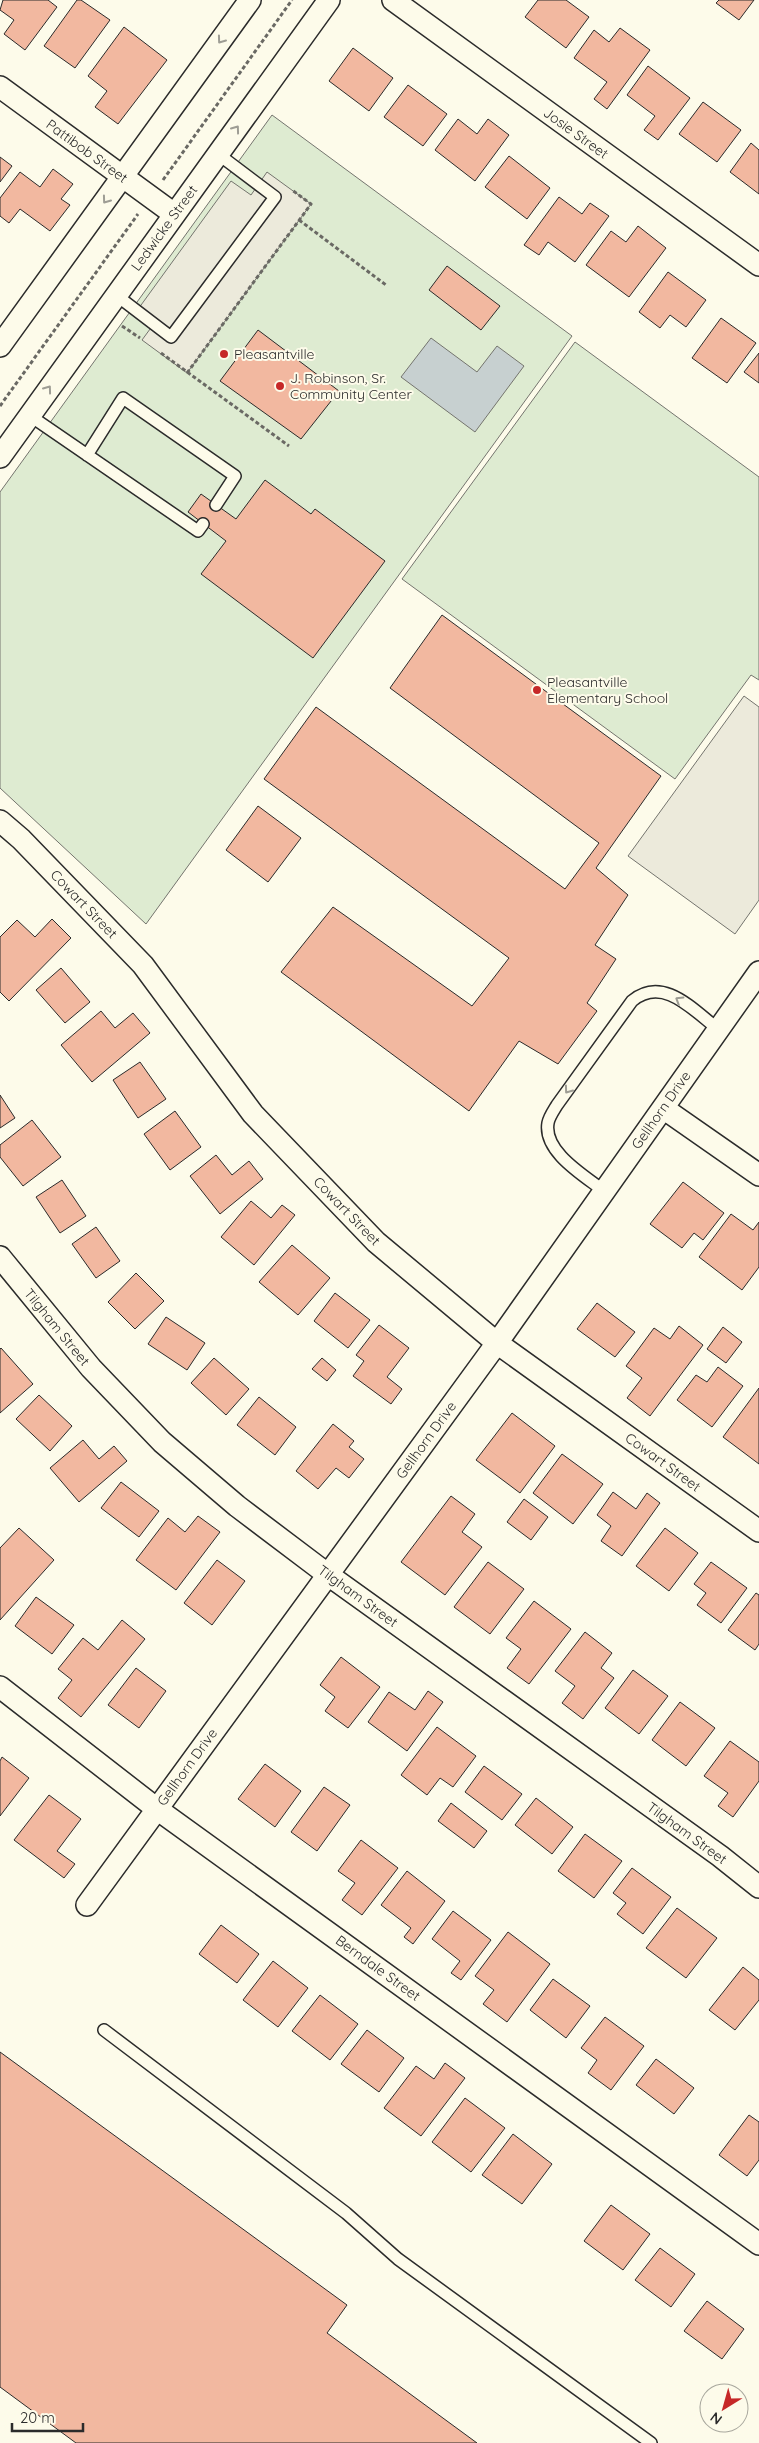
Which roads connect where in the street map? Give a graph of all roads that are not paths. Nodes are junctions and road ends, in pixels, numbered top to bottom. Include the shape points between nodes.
1 (250, 0) edge
2 (329, 0) edge
3 (393, 0) edge
4 (0, 87) edge
5 (218, 154) junction
6 (122, 176) junction
7 (174, 214) junction
8 (759, 266) edge
9 (110, 304) junction
10 (0, 346) edge
11 (29, 415) junction
12 (2, 449) edge
13 (87, 455) junction
14 (216, 505) dead end
15 (203, 524) dead end
16 (0, 821) edge
17 (759, 972) edge
18 (718, 1029) junction
19 (663, 1108) junction
20 (759, 1175) edge
21 (604, 1191) junction
22 (0, 1257) edge
23 (497, 1343) junction
24 (759, 1531) edge
25 (328, 1574) junction
26 (0, 1687) edge
27 (157, 1809) junction
28 (759, 1887) edge
29 (87, 1905) dead end
30 (104, 2030) dead end
31 (759, 2244) edge
32 (652, 2443) edge

1 -> 6 street
5 -> 2 street, Ledwicke Street
3 - 8 street, Josie Street
4 - 6 street, Pattibob Street
5 - 7 street, Ledwicke Street
5 - 9 lane via 275,197 171,338
6 - 7 street, Pattibob Street
6 -> 10 street
7 - 9 street, Ledwicke Street
11 -> 9 street, Ledwicke Street
11 - 12 street, Ledwicke Street
11 - 13 lane
13 - 14 lane via 123,398 235,476
13 - 15 lane via 198,531
16 - 23 street, Cowart Street via 143,966 253,1114 376,1242
17 - 18 street, Gellhorn Drive
18 - 19 street, Gellhorn Drive
18 -> 21 lane via 678,998 659,990 641,993 557,1105 548,1124 552,1143 562,1159
19 - 20 street
19 - 21 street, Gellhorn Drive
21 - 23 street, Gellhorn Drive
22 - 25 street, Tilgham Street via 91,1368 162,1442 237,1506
23 - 24 street, Cowart Street
23 - 25 street, Gellhorn Drive
25 - 27 street, Gellhorn Drive
25 - 28 street, Tilgham Street
26 - 27 street, Berndale Street
27 - 29 street, Gellhorn Drive
27 - 31 street, Berndale Street
30 - 32 lane via 346,2213 398,2259

